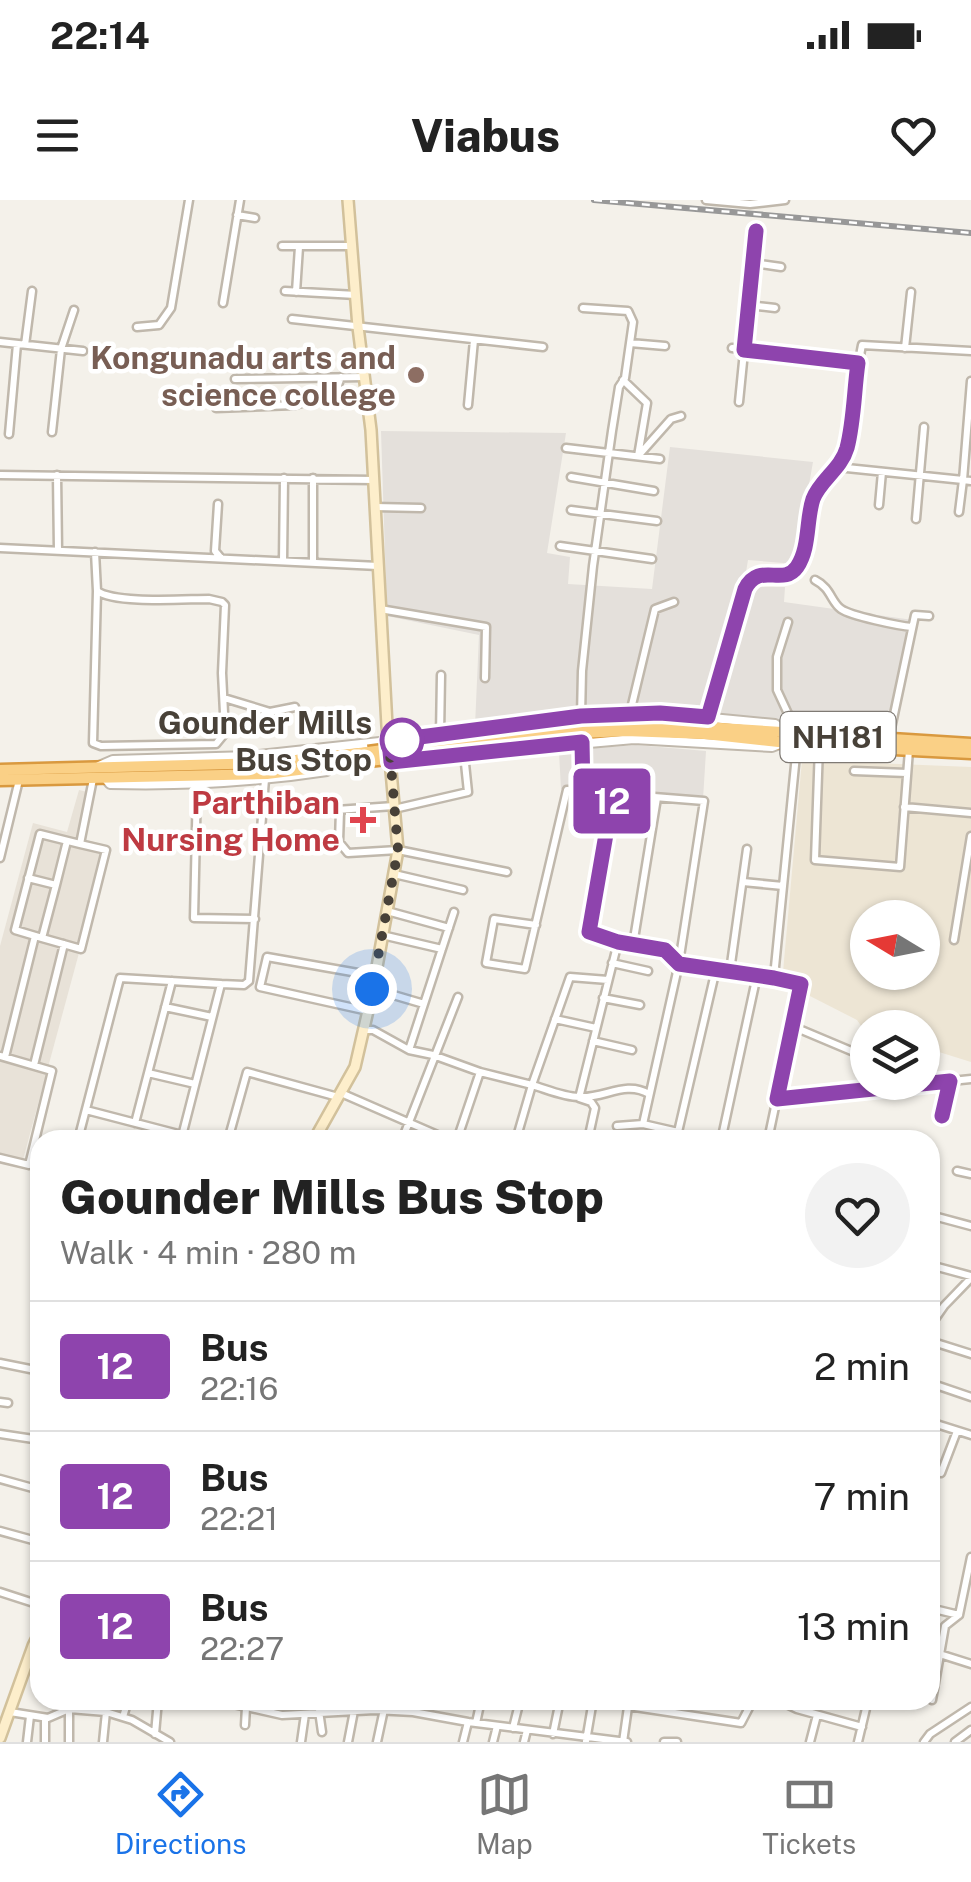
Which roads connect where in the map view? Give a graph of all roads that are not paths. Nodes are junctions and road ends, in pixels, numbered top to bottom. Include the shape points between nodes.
1 (189, 200) edge
2 (240, 200) edge
3 (348, 200) edge
4 (706, 200) edge
5 (783, 200) edge
6 (237, 214) junction
7 (255, 218) dead end
8 (756, 231) dead end
9 (282, 246) dead end
10 (352, 246) junction
11 (299, 247) junction
12 (753, 263) junction
13 (781, 266) dead end
14 (32, 290) dead end
15 (284, 291) dead end
16 (296, 292) junction
17 (911, 292) dead end
18 (356, 296) junction
19 (223, 302) dead end
20 (748, 304) junction
21 (583, 308) dead end
22 (774, 308) dead end
23 (74, 310) dead end
24 (292, 319) dead end
25 (137, 327) dead end
26 (358, 327) junction
27 (474, 340) junction
28 (0, 342) edge
29 (630, 343) junction
30 (21, 344) junction
31 (665, 346) dead end
32 (543, 347) dead end
33 (60, 348) junction
34 (732, 348) dead end
35 (905, 348) junction
36 (744, 350) junction
37 (83, 351) dead end
38 (971, 351) edge
39 (858, 363) junction
40 (340, 377) junction
41 (365, 377) junction
42 (234, 379) dead end
43 (623, 380) junction
44 (971, 381) edge
45 (335, 393) junction
46 (368, 402) junction
47 (739, 402) dead end
48 (468, 405) dead end
49 (216, 408) dead end
50 (681, 416) dead end
51 (924, 427) dead end
52 (52, 432) dead end
53 (9, 434) dead end
54 (566, 448) dead end
55 (609, 452) junction
56 (638, 456) junction
57 (660, 459) dead end
58 (837, 467) junction
59 (882, 472) junction
60 (0, 475) edge
61 (56, 475) junction
62 (919, 476) junction
63 (571, 477) dead end
64 (284, 478) junction
65 (313, 478) junction
66 (374, 480) junction
67 (967, 480) edge
68 (605, 482) junction
69 (654, 491) dead end
70 (218, 504) dead end
71 (879, 505) dead end
72 (376, 506) junction
73 (421, 508) dead end
74 (571, 510) dead end
75 (959, 512) dead end
76 (600, 515) junction
77 (916, 519) dead end
78 (657, 521) dead end
79 (560, 546) dead end
80 (0, 548) edge
81 (58, 550) junction
82 (95, 552) junction
83 (595, 552) junction
84 (221, 558) junction
85 (652, 559) dead end
86 (282, 561) junction
87 (312, 562) junction
88 (378, 566) junction
89 (815, 580) dead end
90 (97, 591) junction
91 (674, 602) dead end
92 (380, 609) junction
93 (929, 616) dead end
94 (788, 622) dead end
95 (912, 627) junction
96 (441, 675) dead end
97 (485, 678) dead end
98 (224, 698) junction
99 (294, 707) dead end
100 (270, 712) junction
101 (630, 713) junction
102 (581, 716) junction
103 (708, 717) junction
104 (242, 726) dead end
105 (440, 735) junction
106 (791, 739) junction
107 (889, 740) junction
108 (389, 741) junction
109 (582, 742) junction
110 (971, 744) edge
111 (819, 745) junction
112 (908, 750) junction
113 (971, 753) edge
114 (464, 754) junction
115 (391, 762) junction
116 (0, 770) edge
117 (854, 771) dead end
118 (97, 774) junction
119 (907, 774) junction
120 (265, 779) junction
121 (0, 780) edge
122 (19, 780) junction
123 (197, 784) junction
124 (583, 791) junction
125 (613, 794) junction
126 (658, 797) junction
127 (904, 806) junction
128 (394, 808) junction
129 (340, 810) junction
130 (322, 811) dead end
131 (971, 813) edge
132 (971, 836) edge
133 (67, 840) junction
134 (80, 844) junction
135 (747, 849) dead end
136 (398, 850) junction
137 (0, 858) edge
138 (506, 872) dead end
139 (394, 874) junction
140 (28, 878) junction
141 (742, 882) junction
142 (56, 886) junction
143 (783, 886) junction
144 (463, 890) dead end
145 (387, 911) junction
146 (454, 912) dead end
147 (255, 919) junction
148 (536, 925) junction
149 (449, 928) junction
150 (382, 935) junction
151 (38, 937) junction
152 (954, 940) dead end
153 (618, 942) junction
154 (64, 944) junction
155 (633, 944) junction
156 (442, 949) junction
157 (612, 962) junction
158 (679, 964) junction
159 (716, 969) junction
160 (648, 970) dead end
161 (730, 971) junction
162 (758, 975) junction
163 (375, 976) junction
164 (774, 978) junction
165 (608, 980) junction
166 (172, 981) junction
167 (221, 984) junction
168 (372, 989) junction
169 (458, 996) dead end
170 (604, 998) junction
171 (424, 1004) junction
172 (640, 1005) dead end
173 (165, 1008) junction
174 (368, 1010) junction
175 (212, 1018) junction
176 (555, 1019) junction
177 (792, 1026) junction
178 (596, 1028) junction
179 (363, 1030) junction
180 (593, 1041) junction
181 (409, 1050) junction
182 (632, 1050) dead end
183 (850, 1050) edge
184 (2, 1056) edge
185 (433, 1056) junction
186 (34, 1065) junction
187 (480, 1072) junction
188 (148, 1073) junction
189 (971, 1079) edge
190 (940, 1081) edge
191 (950, 1081) junction
192 (195, 1084) junction
193 (532, 1085) junction
194 (850, 1091) edge
195 (649, 1094) junction
196 (340, 1095) junction
197 (579, 1098) junction
198 (777, 1099) junction
199 (86, 1110) junction
200 (942, 1116) dead end
201 (134, 1123) junction
202 (409, 1123) junction
203 (643, 1124) junction
204 (616, 1126) dead end
205 (37, 1130) edge
206 (81, 1130) edge
207 (156, 1130) edge
208 (184, 1130) edge
209 (231, 1130) edge
210 (320, 1130) edge
211 (406, 1130) edge
212 (425, 1130) edge
213 (461, 1130) edge
214 (519, 1130) edge
215 (590, 1130) edge
216 (669, 1130) edge
217 (678, 1130) edge
218 (723, 1130) edge
219 (770, 1130) edge
220 (30, 1157) edge
221 (0, 1158) edge
222 (957, 1170) dead end
223 (971, 1174) edge
224 (940, 1218) edge
225 (971, 1226) edge
226 (940, 1268) edge
227 (971, 1277) edge
228 (940, 1312) edge
229 (940, 1344) edge
230 (970, 1352) edge
231 (0, 1363) edge
232 (30, 1369) edge
233 (940, 1386) edge
234 (971, 1396) edge
235 (940, 1426) edge
236 (957, 1432) junction
237 (0, 1434) edge
238 (971, 1435) edge
239 (30, 1438) edge
240 (941, 1473) dead end
241 (0, 1479) edge
242 (30, 1487) edge
243 (0, 1531) edge
244 (30, 1539) edge
245 (971, 1557) edge
246 (0, 1592) edge
247 (30, 1601) edge
248 (940, 1611) edge
249 (959, 1616) junction
250 (941, 1654) junction
251 (30, 1655) edge
252 (940, 1659) edge
253 (971, 1664) edge
254 (971, 1707) edge
255 (66, 1710) edge
256 (69, 1710) edge
257 (81, 1710) edge
258 (125, 1710) edge
259 (158, 1710) edge
260 (246, 1710) edge
261 (261, 1710) edge
262 (476, 1710) edge
263 (518, 1710) edge
264 (558, 1710) edge
265 (592, 1710) edge
266 (627, 1710) edge
267 (668, 1710) edge
268 (748, 1710) edge
269 (801, 1710) edge
270 (866, 1710) edge
271 (319, 1711) junction
272 (354, 1711) junction
273 (383, 1711) junction
274 (10, 1712) junction
275 (106, 1712) junction
276 (412, 1712) joint
277 (305, 1714) junction
278 (817, 1714) junction
279 (30, 1716) junction
280 (45, 1718) junction
281 (123, 1718) junction
282 (472, 1722) junction
283 (245, 1725) dead end
284 (496, 1726) junction
285 (862, 1727) junction
286 (513, 1728) junction
287 (527, 1730) junction
288 (971, 1730) edge
289 (322, 1732) dead end
290 (554, 1734) junction
291 (0, 1738) edge
292 (158, 1738) edge
293 (586, 1740) edge
294 (27, 1742) edge
295 (44, 1742) edge
296 (69, 1742) edge
297 (103, 1742) edge
298 (170, 1742) edge
299 (301, 1742) edge
300 (348, 1742) edge
301 (377, 1742) edge
302 (463, 1742) edge
303 (494, 1742) edge
304 (524, 1742) edge
305 (622, 1742) edge
306 (664, 1742) edge
307 (677, 1742) edge
308 (810, 1742) edge
309 (858, 1742) edge
310 (924, 1742) edge
311 (955, 1742) edge

1 - 25 street via 171,308 159,325
2 - 6 street
3 - 10 main road
4 - 5 street
6 - 7 street
6 - 19 street
8 - 12 street
9 - 11 street
10 - 11 street
10 - 18 main road
11 - 16 street
12 - 13 street
12 - 20 street
14 - 30 street
15 - 16 street
16 - 18 street
17 - 35 street
18 - 26 main road
20 - 22 street
20 - 36 street
21 - 29 street via 628,311 634,322
23 - 33 street
24 - 26 street
26 - 27 street
26 - 41 main road
27 - 32 street
27 - 48 street
28 - 30 street
29 - 31 street
29 - 43 street
30 - 33 street
30 - 53 street
33 - 37 street
33 - 52 street
34 - 36 street
35 - 38 street
35 - 39 street via 862,346
36 - 39 street
36 - 47 street
39 - 58 street via 846,449
40 - 41 street
40 - 42 street
40 - 45 street
41 - 46 main road
43 - 55 street
43 - 56 street via 647,403
44 - 67 street
45 - 46 street
45 - 49 street via 296,406
46 - 66 main road
50 - 56 street via 670,419
51 - 62 street
54 - 55 street
55 - 56 street
55 - 68 street
56 - 57 street
58 - 59 street
58 - 103 street via 818,488 796,569 750,579
59 - 62 street
59 - 71 street
60 - 61 street
61 - 64 street
61 - 81 street
62 - 67 street
62 - 77 street
63 - 68 street
64 - 65 street
64 - 86 street
65 - 66 street
65 - 87 street
66 - 72 main road
67 - 75 street
68 - 69 street
68 - 76 street
70 - 84 street via 215,551
72 - 73 street
72 - 88 main road
74 - 76 street
76 - 78 street
76 - 83 street
79 - 83 street
80 - 81 street
81 - 82 street
82 - 84 street
82 - 90 street
83 - 85 street
83 - 102 street
84 - 86 street
86 - 87 street
87 - 88 street
88 - 92 main road
89 - 95 street via 840,609
90 - 98 street via 222,602
90 - 98 street via 93,743 216,744 226,733
91 - 101 street via 655,609
92 - 97 street via 486,627
92 - 108 main road
93 - 95 street via 914,615
94 - 106 street via 777,657 777,690
95 - 107 street
96 - 105 street
98 - 100 street
99 - 100 street
100 - 104 street
101 - 102 street
101 - 103 street
102 - 105 street
103 - 106 street via 775,724
105 - 108 street
106 - 107 highway, NH181
106 - 109 street via 772,748
106 - 111 highway, NH181
106 - 118 highway, NH181, bridge via 658,723 209,770
106 - 143 street
107 - 110 highway, NH181
108 - 115 main road
108 - 118 street via 250,756 113,760
109 - 114 street
109 - 124 street
111 - 112 highway, NH181
111 - 127 street via 815,860 900,868
112 - 113 highway, NH181
112 - 119 street
114 - 115 street
114 - 128 street via 468,792
115 - 120 street
115 - 128 main road
116 - 118 highway, NH181
117 - 119 street
118 - 122 highway, NH181
118 - 123 street via 110,784
118 - 134 street
119 - 127 street
120 - 123 street
120 - 147 street
121 - 122 highway, NH181
122 - 137 street
123 - 147 street via 194,918
124 - 125 street
124 - 148 street via 567,790
125 - 126 street
125 - 153 street via 589,932
126 - 155 street
126 - 158 street via 704,801
127 - 131 street
128 - 129 street
128 - 136 main road
129 - 130 street
129 - 136 street via 338,842 348,853
132 - 152 street
133 - 134 street
133 - 140 street via 40,834
133 - 142 street
134 - 154 street via 106,850 81,949
135 - 141 street
136 - 138 street
136 - 139 main road
139 - 144 street
139 - 145 main road
140 - 142 street
140 - 151 street via 15,930
141 - 143 street
141 - 161 street
142 - 151 street
143 - 164 street
145 - 149 street
145 - 150 main road
146 - 149 street
147 - 167 street via 249,980
148 - 148 street via 525,970 486,963 494,918
149 - 156 street
150 - 156 street
150 - 163 main road
151 - 154 street
151 - 184 street
153 - 155 street
153 - 157 street
154 - 186 street
155 - 158 street via 665,950
156 - 171 street
157 - 160 street
157 - 165 street
158 - 159 street
158 - 195 street
159 - 161 street
159 - 217 street
161 - 162 street
162 - 164 street
162 - 218 street
163 - 168 main road
163 - 174 street via 267,957 260,988
164 - 177 street via 801,984
165 - 170 street
165 - 176 street via 570,977
166 - 167 street
166 - 173 street
166 - 199 street via 120,978
167 - 175 street
168 - 171 street
168 - 174 main road
169 - 185 street
170 - 172 street
170 - 178 street
171 - 181 street
173 - 175 street
173 - 188 street
174 - 179 main road
175 - 192 street
176 - 178 street
176 - 193 street
177 - 183 street
177 - 198 street
178 - 180 street
179 - 181 street
179 - 196 main road
180 - 182 street
180 - 197 street
181 - 185 street
184 - 186 street
185 - 187 street
185 - 202 street
186 - 205 street via 52,1071
187 - 193 street
187 - 213 street
188 - 192 street
188 - 201 street
189 - 191 street
190 - 191 street
191 - 200 street
192 - 208 street
193 - 197 street
193 - 214 street
194 - 198 street
195 - 197 street via 630,1088
195 - 203 street
196 - 202 street
196 - 209 street via 247,1072
196 - 210 main road
197 - 215 street via 594,1108
198 - 219 street
199 - 201 street
199 - 206 street
201 - 207 street
202 - 211 street
202 - 212 street
203 - 204 street
203 - 216 street
220 - 221 street via 28,1165
222 - 223 street
224 - 225 street
226 - 227 street
227 - 228 street
229 - 230 street
231 - 232 street
233 - 234 street
235 - 236 street
236 - 238 street
236 - 240 street
237 - 239 street
241 - 242 street
243 - 244 street
245 - 249 street
246 - 247 street
248 - 249 street
249 - 250 street via 945,1626
250 - 252 street
250 - 253 street
251 - 274 main road
254 - 310 street
255 - 280 street
256 - 296 street
257 - 275 street
258 - 281 street
259 - 292 street
260 - 283 street
261 - 277 street
262 - 282 street
263 - 286 street
264 - 290 street
265 - 293 street
266 - 305 street
267 - 268 street via 741,1723
269 - 278 street
270 - 285 street
271 - 272 street
271 - 277 street
271 - 289 street
272 - 273 street
272 - 300 street
273 - 276 street
273 - 301 street
274 - 279 street
274 - 291 main road
275 - 281 street
275 - 297 street
276 - 282 street
277 - 299 street
278 - 285 street
278 - 308 street
279 - 280 street
279 - 294 street
280 - 295 street
281 - 292 street
282 - 284 street
282 - 302 street
284 - 286 street
284 - 303 street
285 - 309 street
286 - 287 street
287 - 290 street
287 - 304 street
288 - 311 street
290 - 293 street
292 - 298 street
293 - 305 street
306 - 307 street

